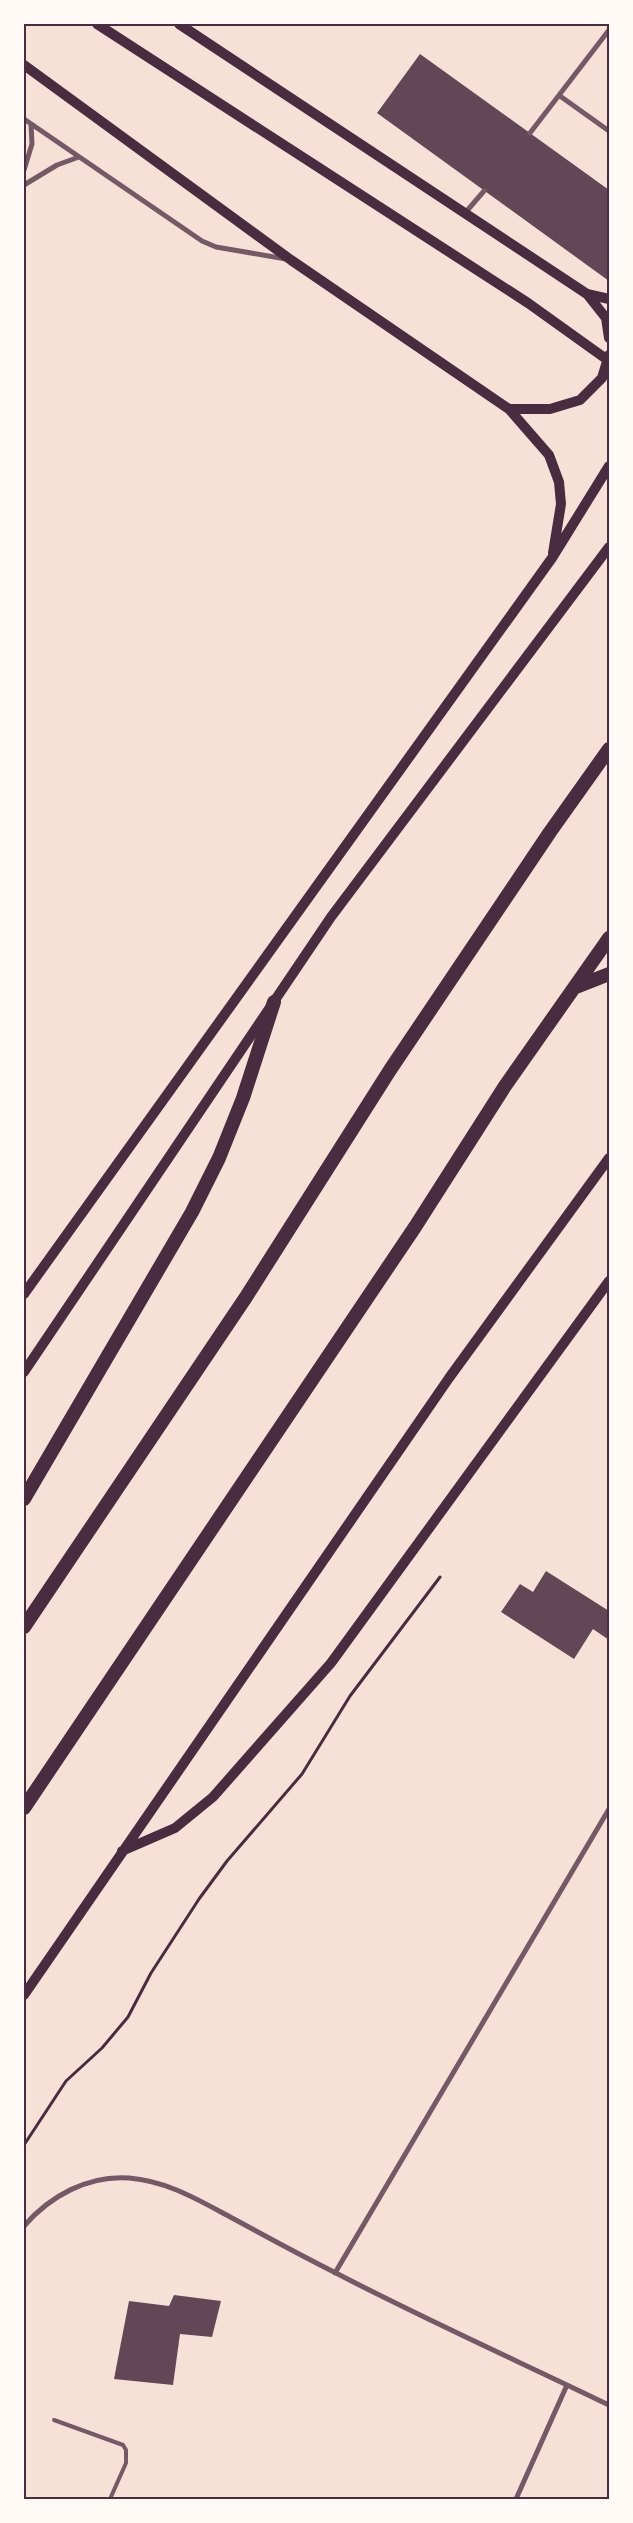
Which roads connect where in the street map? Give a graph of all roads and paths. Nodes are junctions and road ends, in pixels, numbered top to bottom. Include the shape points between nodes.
1 (97, 24) edge
2 (179, 24) edge
3 (609, 30) edge
4 (24, 65) edge
5 (560, 96) junction
6 (24, 119) edge
7 (31, 124) junction
8 (609, 131) edge
9 (530, 133) dead end
10 (79, 158) junction
11 (24, 170) edge
12 (24, 185) edge
13 (484, 191) dead end
14 (465, 213) junction
15 (291, 260) junction
16 (587, 294) junction
17 (609, 299) edge
18 (609, 338) edge
19 (609, 355) edge
20 (609, 361) edge
21 (509, 409) junction
22 (609, 466) edge
23 (609, 547) edge
24 (552, 558) junction
25 (609, 749) edge
26 (609, 938) edge
27 (609, 974) edge
28 (576, 987) junction
29 (274, 1002) junction
30 (609, 1158) edge
31 (609, 1281) edge
32 (24, 1294) edge
33 (24, 1372) edge
34 (24, 1499) edge
35 (440, 1577) dead end
36 (24, 1627) edge
37 (24, 1808) edge
38 (609, 1809) edge
39 (121, 1852) junction
40 (24, 1995) edge
41 (24, 2145) edge
42 (24, 2226) edge
43 (335, 2273) junction
44 (567, 2385) junction
45 (609, 2405) edge
46 (54, 2420) dead end
47 (110, 2499) edge
48 (516, 2499) edge

1 - 20 main road via 528,303
2 - 14 main road
3 - 5 street
4 - 15 main road
5 - 8 street
5 - 9 street
6 - 7 street
7 - 10 street
7 - 11 street via 32,144
10 - 12 street via 57,165
10 - 15 street via 202,241 216,247
13 - 14 street
14 - 16 main road
15 - 21 main road
16 - 17 main road
16 - 18 main road via 606,318
19 - 21 main road via 602,378 580,400 550,409
21 - 24 main road via 549,455 559,482 561,504
22 - 24 main road
23 - 29 main road via 331,918
24 - 32 main road
25 - 36 highway via 401,1054 246,1297
26 - 28 highway
27 - 28 highway
28 - 37 highway via 505,1086 415,1227
29 - 33 main road
29 - 34 highway via 243,1098 211,1173 187,1220
30 - 39 main road via 449,1378
31 - 39 main road via 318,1678 213,1797 175,1828
35 - 41 path via 350,1696 302,1774 199,1899 151,1973 128,2017 102,2048 66,2081
38 - 43 street
39 - 40 main road
42 - 43 street via 38,2210 65,2191 96,2180 128,2178 160,2182
43 - 44 street
44 - 45 street
44 - 48 street
46 - 47 lane via 122,2445 126,2450 126,2463

